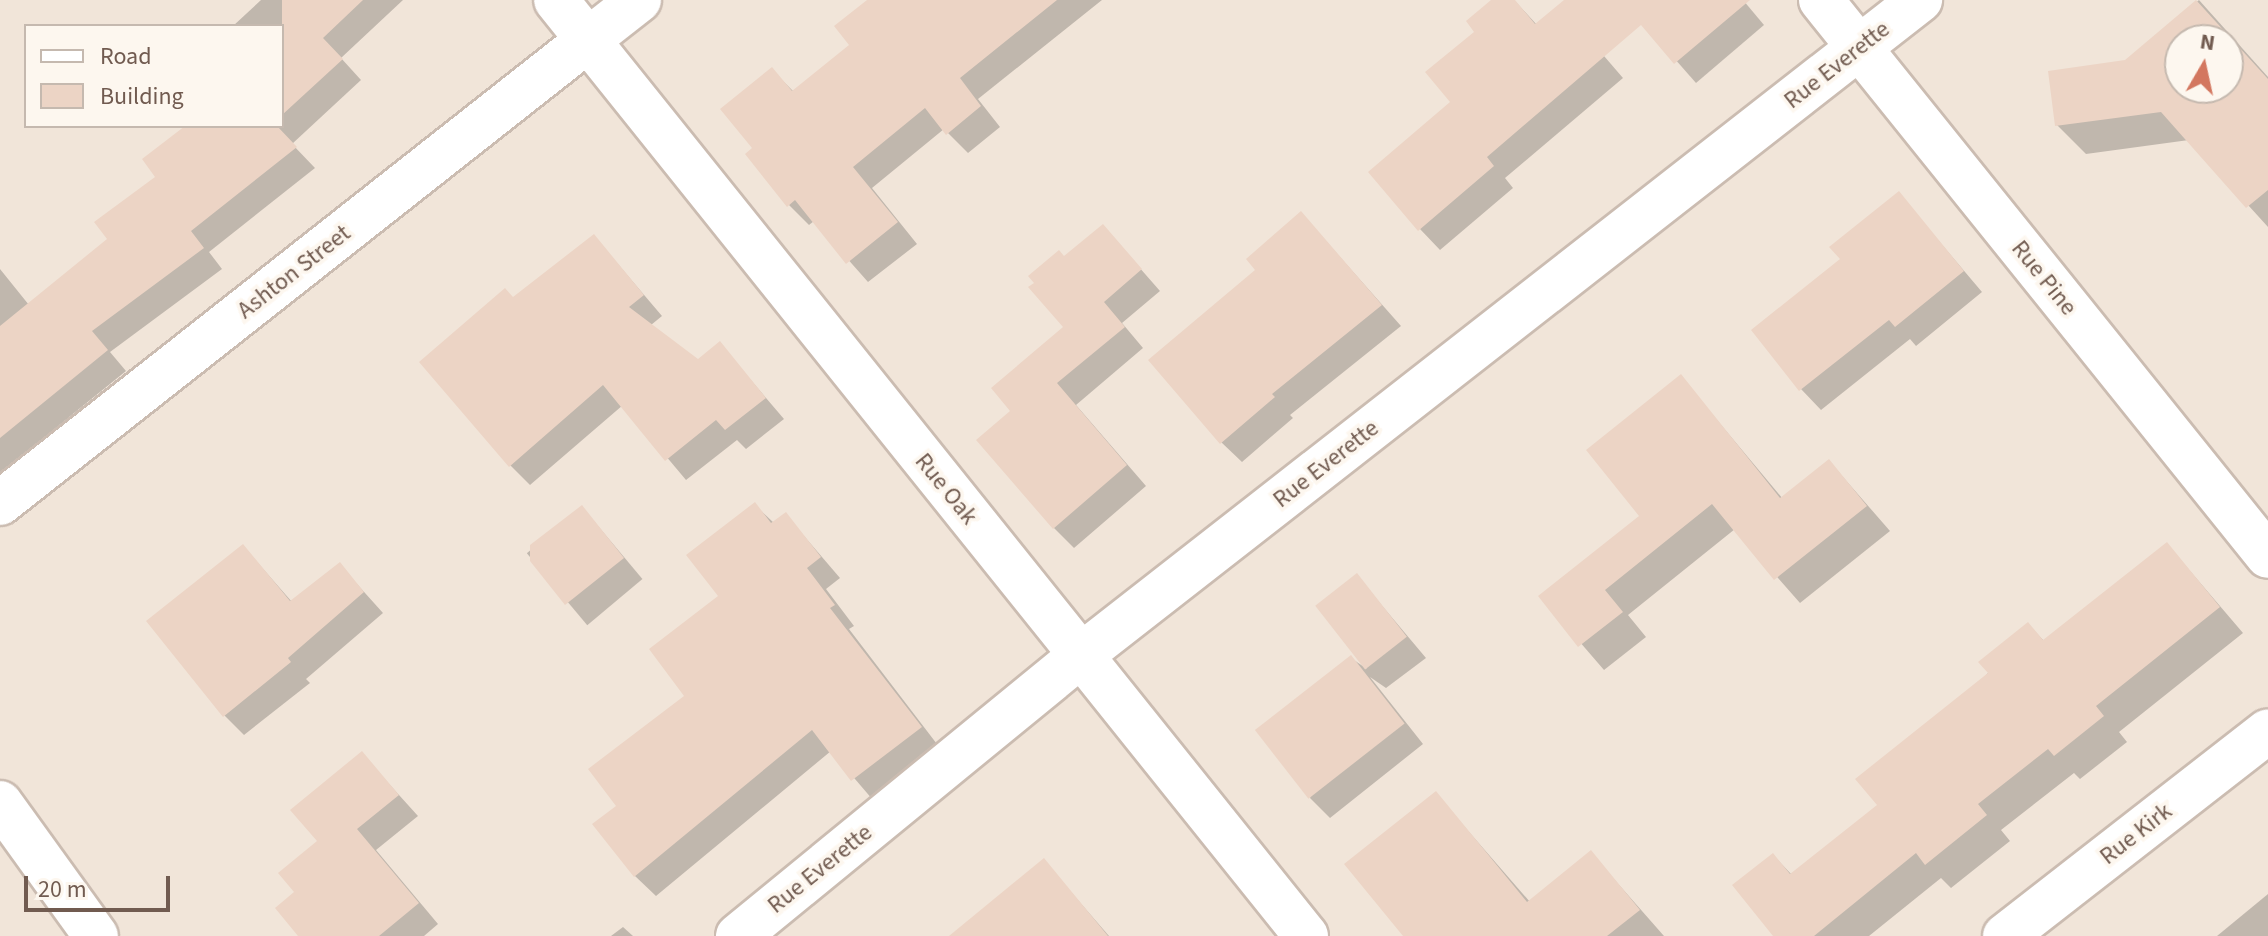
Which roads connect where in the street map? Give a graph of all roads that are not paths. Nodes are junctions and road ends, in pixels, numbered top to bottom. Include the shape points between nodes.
1 (556, 0) edge
2 (639, 0) edge
3 (1821, 0) edge
4 (1920, 0) edge
5 (588, 40) junction
6 (1859, 48) junction
7 (0, 503) edge
8 (2268, 556) edge
9 (1080, 656) junction
10 (2268, 731) edge
11 (0, 803) edge
12 (96, 936) edge
13 (738, 936) edge
14 (1306, 936) edge
15 (2005, 936) edge

1 - 5 street, Rue Oak
2 - 5 street, Ashton Street
3 - 6 street, Rue Pine
4 - 6 street, Rue Everette
5 - 7 street, Ashton Street
5 - 9 street, Rue Oak
6 - 8 street, Rue Pine
6 - 9 street, Rue Everette
9 - 13 street, Rue Everette
9 - 14 street, Rue Oak
10 - 15 street, Rue Kirk
11 - 12 street

